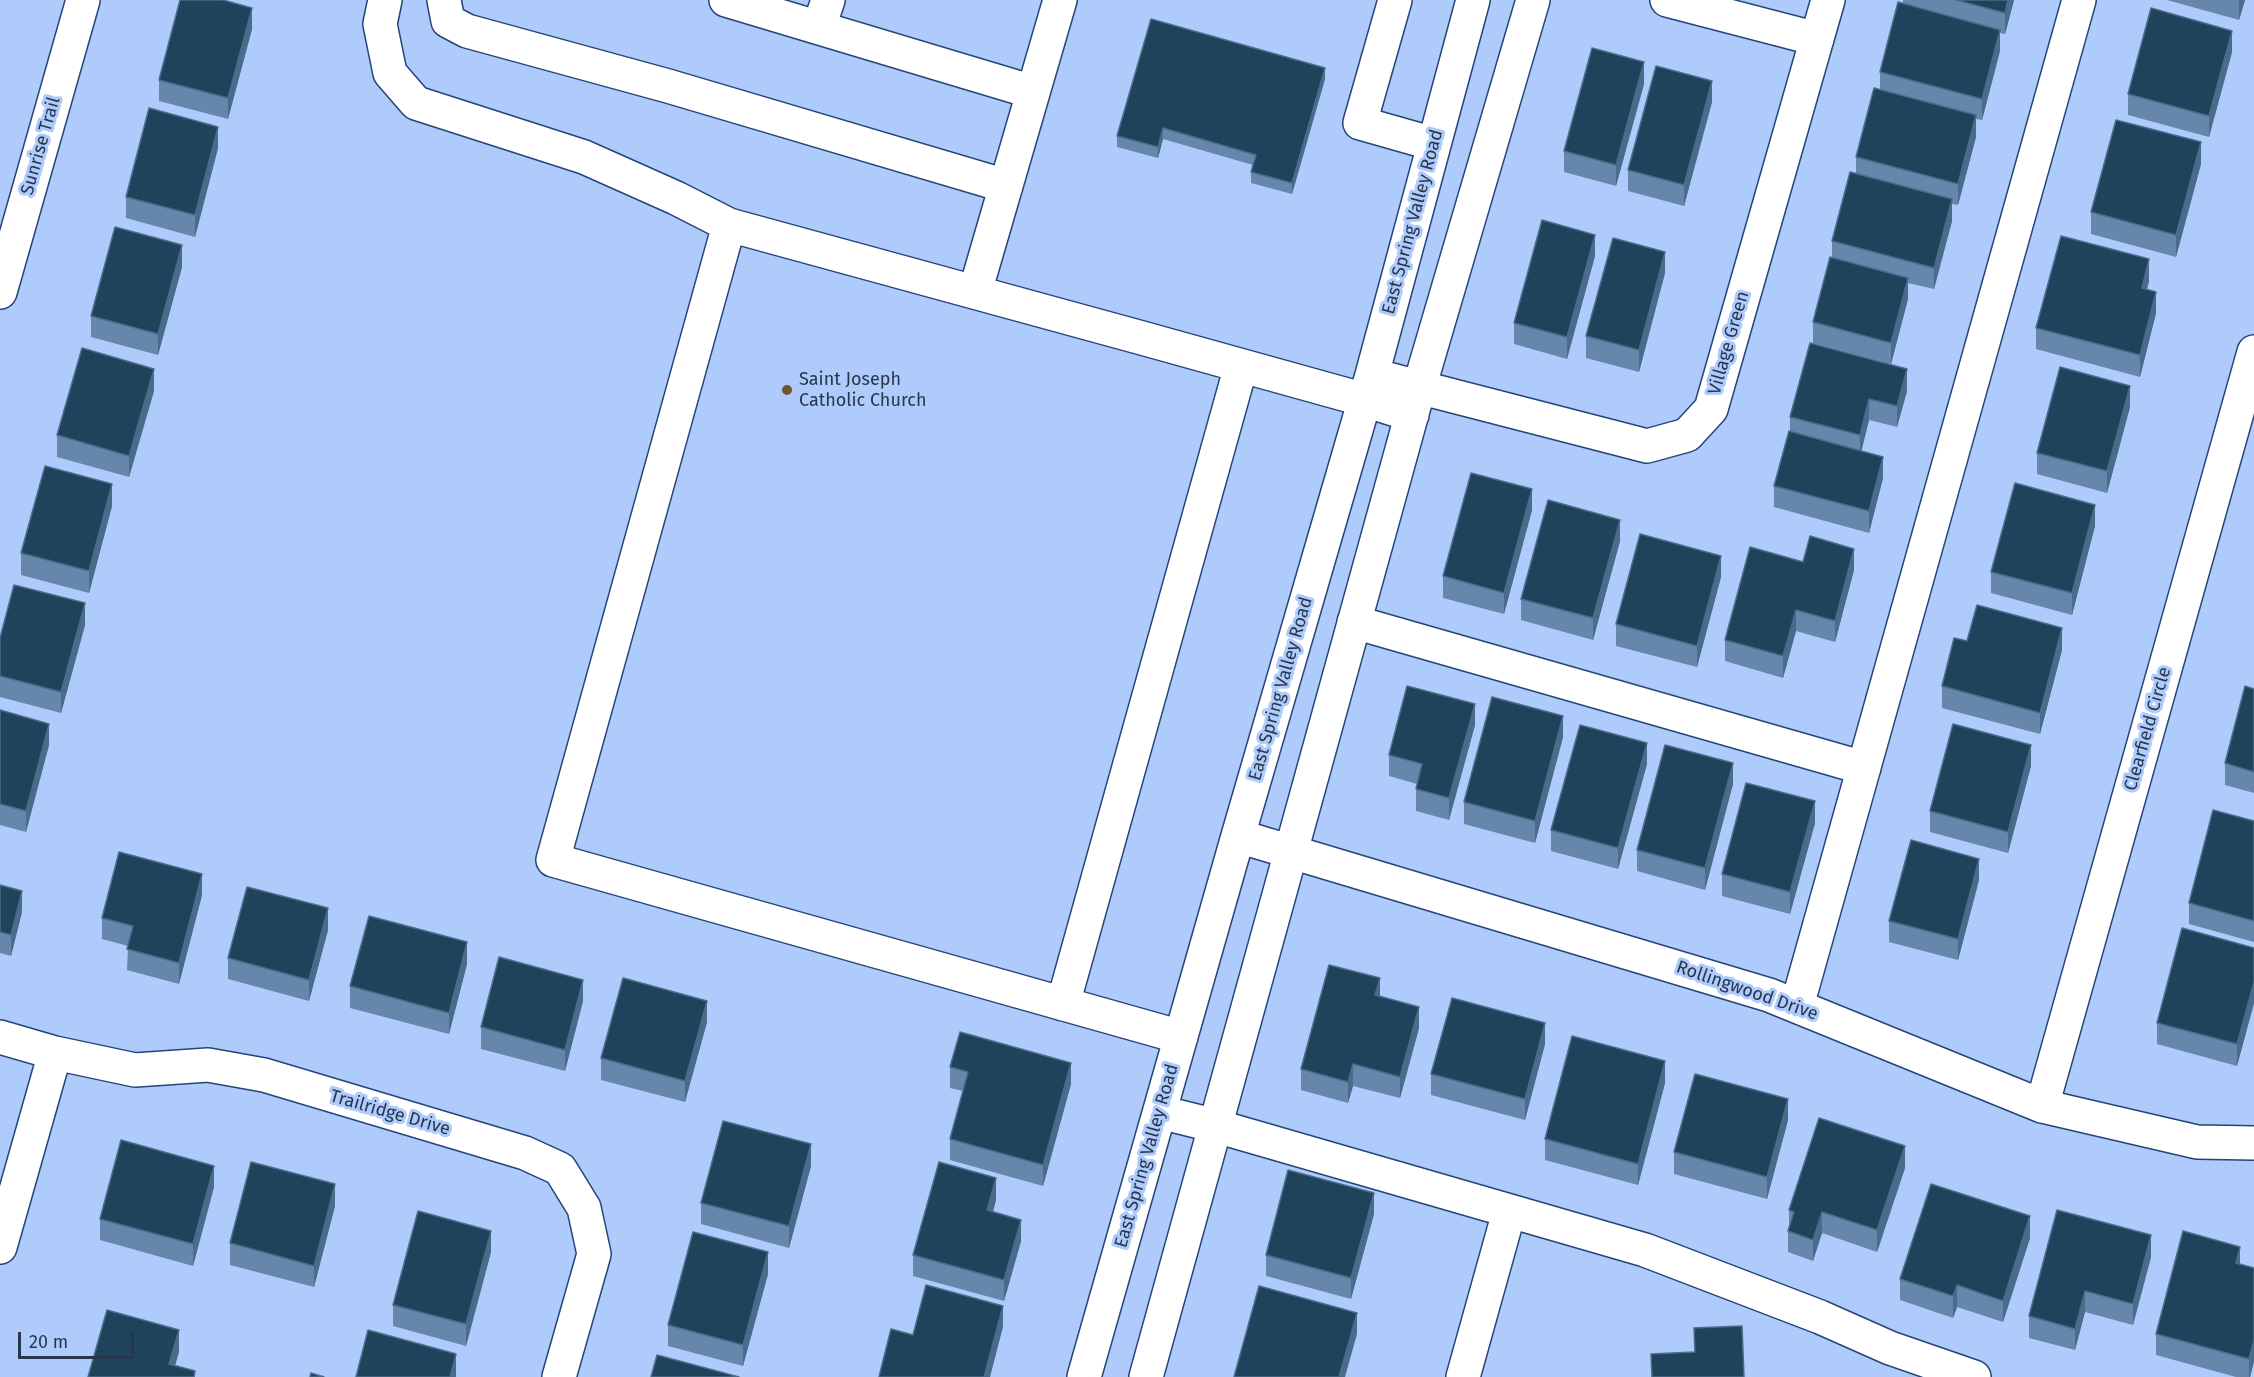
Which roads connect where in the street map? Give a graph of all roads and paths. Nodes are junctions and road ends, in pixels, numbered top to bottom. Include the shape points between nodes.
1 (83, 0) edge
2 (385, 0) edge
3 (444, 0) edge
4 (726, 0) edge
5 (1060, 0) edge
6 (1395, 0) edge
7 (1473, 0) edge
8 (1533, 0) edge
9 (1667, 0) edge
10 (1828, 0) edge
11 (2079, 0) edge
12 (824, 14) edge
13 (1817, 39) junction
14 (1033, 92) junction
15 (1434, 144) junction
16 (1006, 186) junction
17 (729, 225) junction
18 (0, 292) edge
19 (975, 292) junction
20 (2254, 352) edge
21 (1241, 366) junction
22 (1368, 388) junction
23 (1415, 402) junction
24 (1354, 622) junction
25 (1864, 768) junction
26 (1238, 837) junction
27 (1290, 853) junction
28 (1063, 1004) junction
29 (1797, 1006) junction
30 (0, 1037) edge
31 (1180, 1037) junction
32 (55, 1053) junction
33 (2042, 1106) junction
34 (1160, 1112) junction
35 (1216, 1126) junction
36 (2254, 1143) edge
37 (1509, 1212) junction
38 (0, 1247) edge
39 (560, 1377) edge
40 (1084, 1377) edge
41 (1146, 1377) edge
42 (1463, 1377) edge
43 (1974, 1377) edge

1 - 18 street, Sunrise Trail
2 - 17 street, Village Green via 380,24 390,73 416,103 584,157
3 - 16 street via 448,21 467,31
4 - 12 street
5 - 14 street
6 - 15 street via 1360,123
7 - 15 street, East Spring Valley Road
8 - 23 street
9 - 13 street
10 - 13 street, Village Green
11 - 25 street
12 - 14 street
13 - 23 street, Village Green via 1711,409 1687,435 1647,446
14 - 16 street
15 - 22 street, East Spring Valley Road
16 - 19 street
17 - 19 street, Village Green
17 - 28 street via 553,860
19 - 21 street, Village Green
20 - 33 street, Clearfield Circle
21 - 22 street, Village Green
21 - 28 street
22 - 23 street, Village Green
22 - 26 street, East Spring Valley Road
23 - 24 street
24 - 25 street
24 - 27 street
25 - 29 street
26 - 27 street, Rollingwood Drive
26 - 31 street, East Spring Valley Road
27 - 29 street, Rollingwood Drive
27 - 35 street
28 - 31 street
29 - 33 street, Rollingwood Drive
30 - 32 street, Trailridge Drive
31 - 34 street, East Spring Valley Road
32 - 38 street
32 - 39 street, Trailridge Drive via 135,1070 208,1065 264,1075 525,1153 560,1170 584,1208 594,1254
33 - 36 street, Rollingwood Drive via 2197,1142
34 - 35 street
34 - 40 street, East Spring Valley Road
35 - 37 street
35 - 41 street
37 - 42 street
37 - 43 street via 1645,1250 1890,1348

